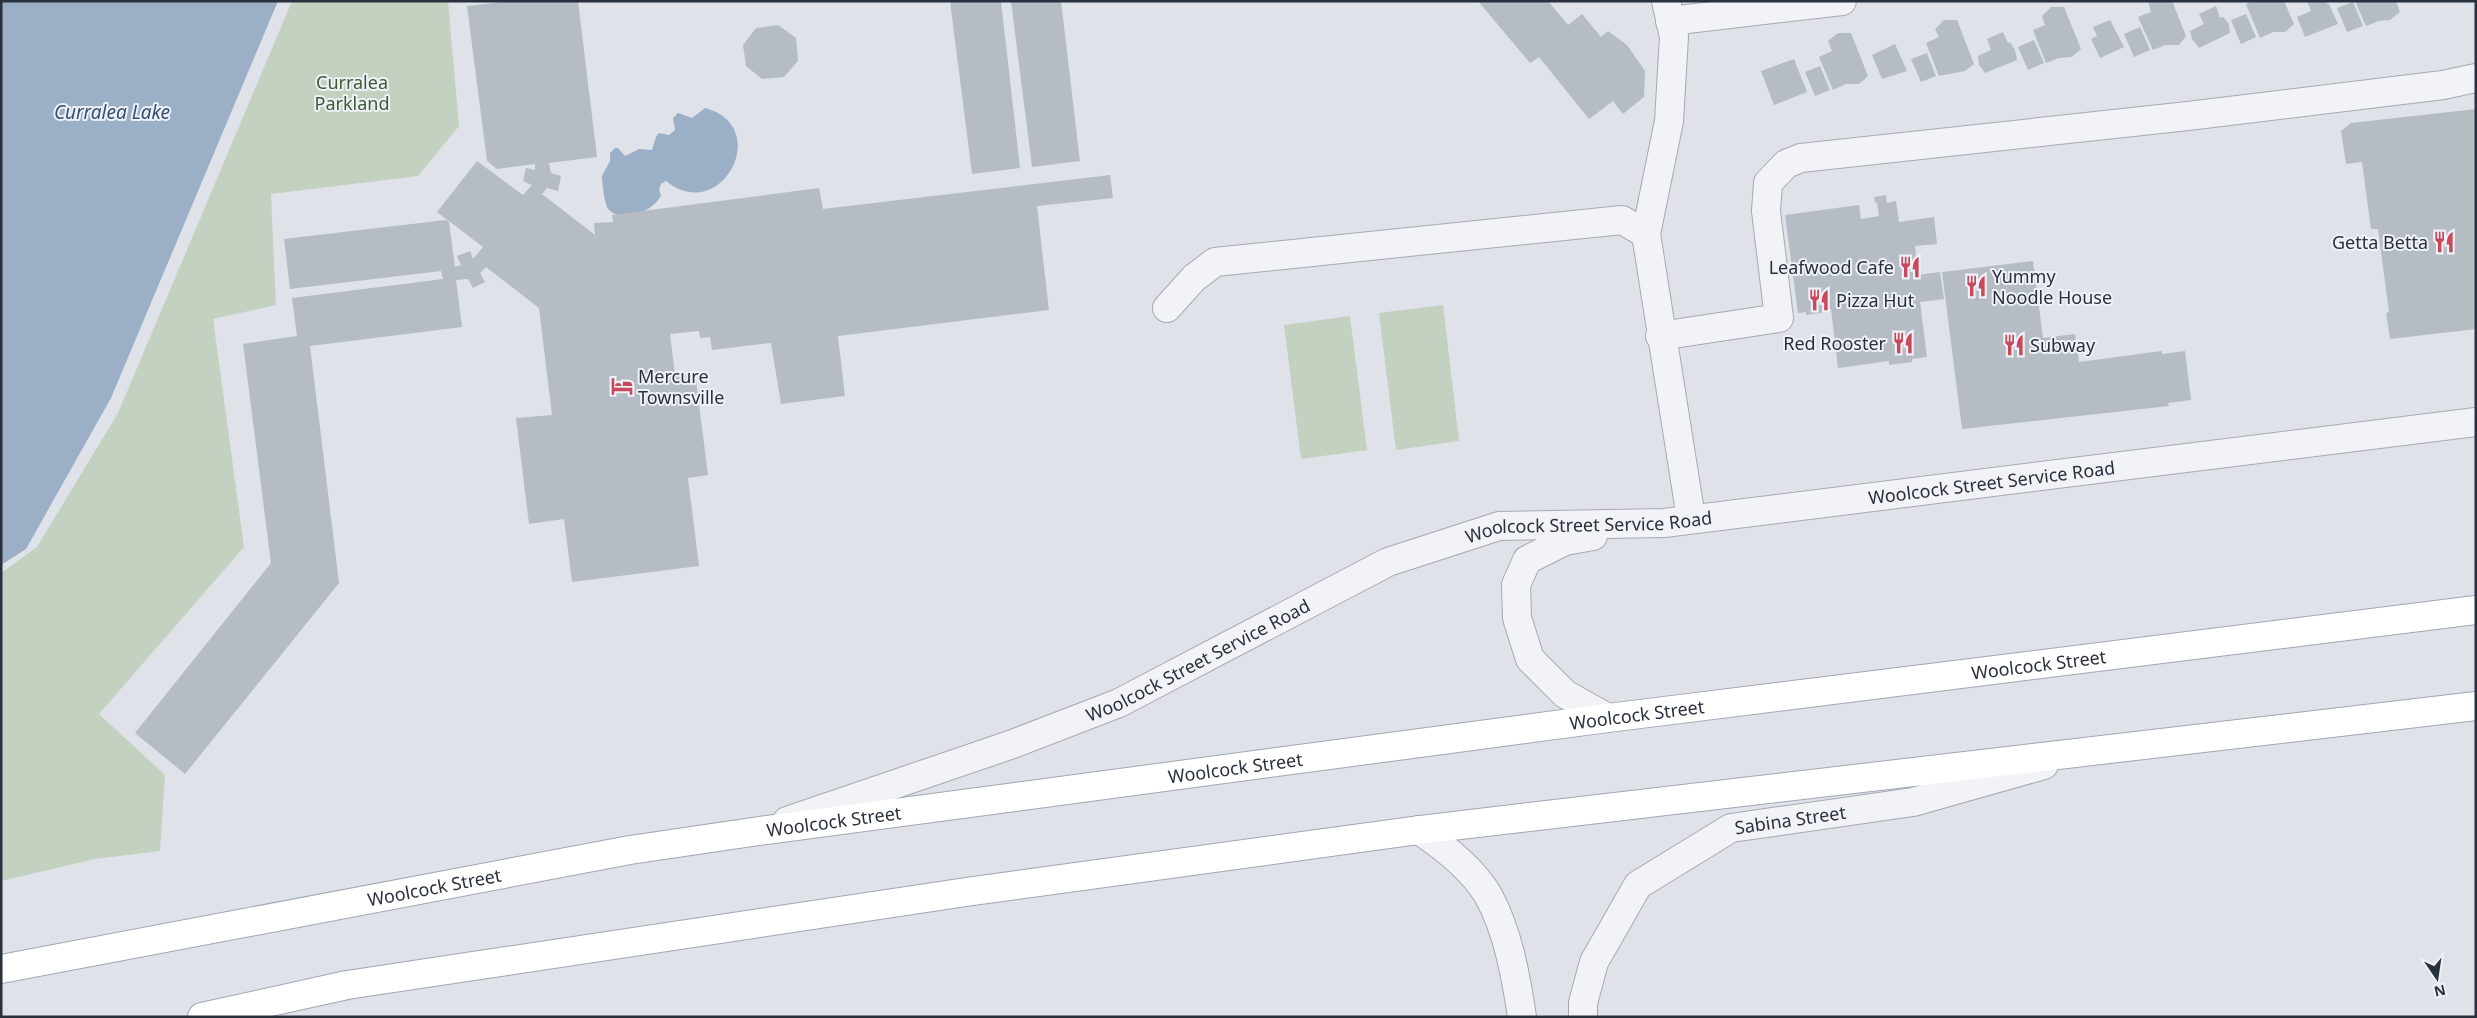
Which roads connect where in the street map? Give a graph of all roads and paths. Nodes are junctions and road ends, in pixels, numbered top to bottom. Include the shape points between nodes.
1 (1842, 1) edge
2 (1668, 11) edge
3 (2476, 78) edge
4 (1646, 234) junction
5 (1167, 308) dead end
6 (1660, 336) junction
7 (2476, 422) edge
8 (1691, 518) junction
9 (1664, 523) junction
10 (2471, 610) edge
11 (2476, 706) edge
12 (1608, 718) junction
13 (2096, 750) junction
14 (1419, 830) junction
15 (759, 831) junction
16 (1, 969) edge
17 (202, 1017) edge
18 (1522, 1017) edge
19 (1584, 1017) edge

1 - 2 street
2 - 4 street via 1674,37 1669,121
3 - 6 street via 2443,85 2188,116 1801,158 1786,164 1768,183 1766,211 1779,318
4 - 5 street via 1622,220 1215,262 1194,278
4 - 6 street
6 - 8 street
7 - 8 street, Woolcock Street Service Road
8 - 9 street, Woolcock Street Service Road
9 - 12 street via 1565,541 1527,560 1516,585 1517,618 1530,658 1565,694
9 - 15 street, Woolcock Street Service Road via 1500,526 1388,562 1119,703 1010,745
10 - 12 main road, Woolcock Street
11 - 13 main road
12 - 15 main road, Woolcock Street
13 - 14 main road
13 - 19 street, Sabina Street via 1913,802 1730,828 1638,886 1594,962 1584,1003
14 - 17 main road via 973,890 367,982
14 - 18 street via 1449,850 1488,895 1505,934
15 - 16 main road, Woolcock Street via 630,850

